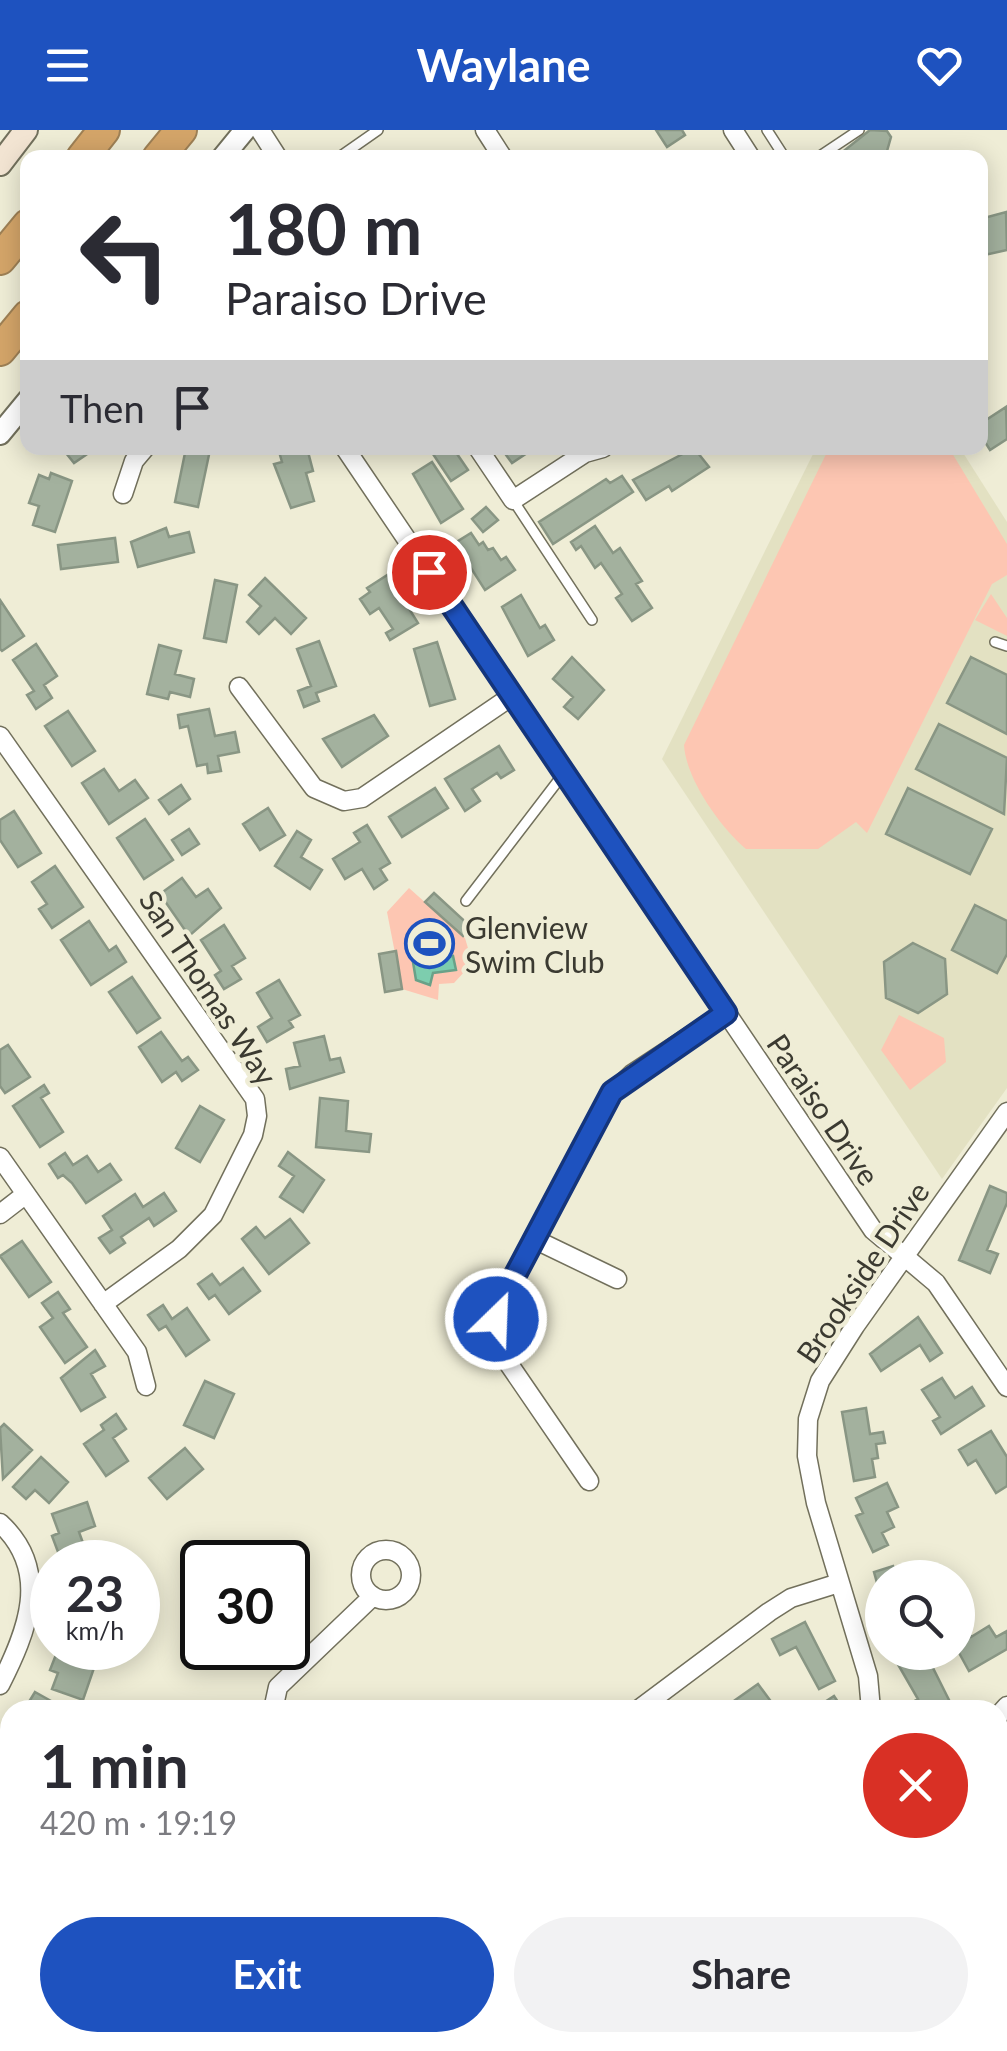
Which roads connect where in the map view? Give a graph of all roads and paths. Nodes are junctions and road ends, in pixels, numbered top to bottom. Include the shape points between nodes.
1 (26, 130) edge
2 (104, 130) edge
3 (181, 130) edge
4 (245, 130) edge
5 (378, 130) edge
6 (858, 130) edge
7 (88, 150) edge
8 (165, 150) edge
9 (229, 150) edge
10 (349, 150) edge
11 (829, 150) edge
12 (0, 164) edge
13 (20, 235) edge
14 (0, 259) edge
15 (20, 326) edge
16 (0, 350) edge
17 (20, 410) edge
18 (0, 434) edge
19 (139, 455) edge
20 (350, 455) edge
21 (483, 455) edge
22 (580, 455) edge
23 (122, 494) dead end
24 (513, 500) junction
25 (592, 620) dead end
26 (996, 642) dead end
27 (1007, 646) edge
28 (240, 687) dead end
29 (512, 696) junction
30 (0, 736) edge
31 (564, 773) junction
32 (466, 900) dead end
33 (726, 1013) junction
34 (1007, 1112) edge
35 (0, 1158) edge
36 (26, 1194) junction
37 (0, 1214) edge
38 (536, 1240) junction
39 (902, 1255) junction
40 (617, 1279) dead end
41 (103, 1304) junction
42 (146, 1386) dead end
43 (1007, 1387) edge
44 (589, 1482) dead end
45 (0, 1523) edge
46 (839, 1583) junction
47 (372, 1596) dead end
48 (0, 1685) edge
49 (275, 1700) edge
50 (651, 1700) edge
51 (871, 1700) edge

1 - 12 main road
2 - 7 highway
3 - 8 highway
4 - 9 street
5 - 10 lane
6 - 11 lane
13 - 14 highway
15 - 16 highway
17 - 18 street
19 - 23 street
20 - 29 street, Paraiso Drive
21 - 24 street
22 - 24 street
24 - 25 lane
26 - 27 lane
28 - 29 street via 314,788 344,801 362,798
29 - 31 street, Paraiso Drive
30 - 41 street, San Thomas Way via 255,1099 253,1135 213,1216
31 - 32 lane
31 - 33 street, Paraiso Drive
33 - 38 street via 612,1092
33 - 39 street, Paraiso Drive via 873,1230
34 - 39 street, Brookside Drive
35 - 36 street
36 - 37 street
36 - 41 street
38 - 40 street
38 - 44 street via 502,1300 498,1339
39 - 43 street, Paraiso Drive via 953,1304
39 - 46 street, Brookside Drive via 820,1380 808,1419 806,1456
41 - 42 street via 137,1352
45 - 48 street via 23,1556 32,1585 24,1638
46 - 50 street via 791,1598
46 - 51 street, Brookside Drive
47 - 49 street via 278,1686

